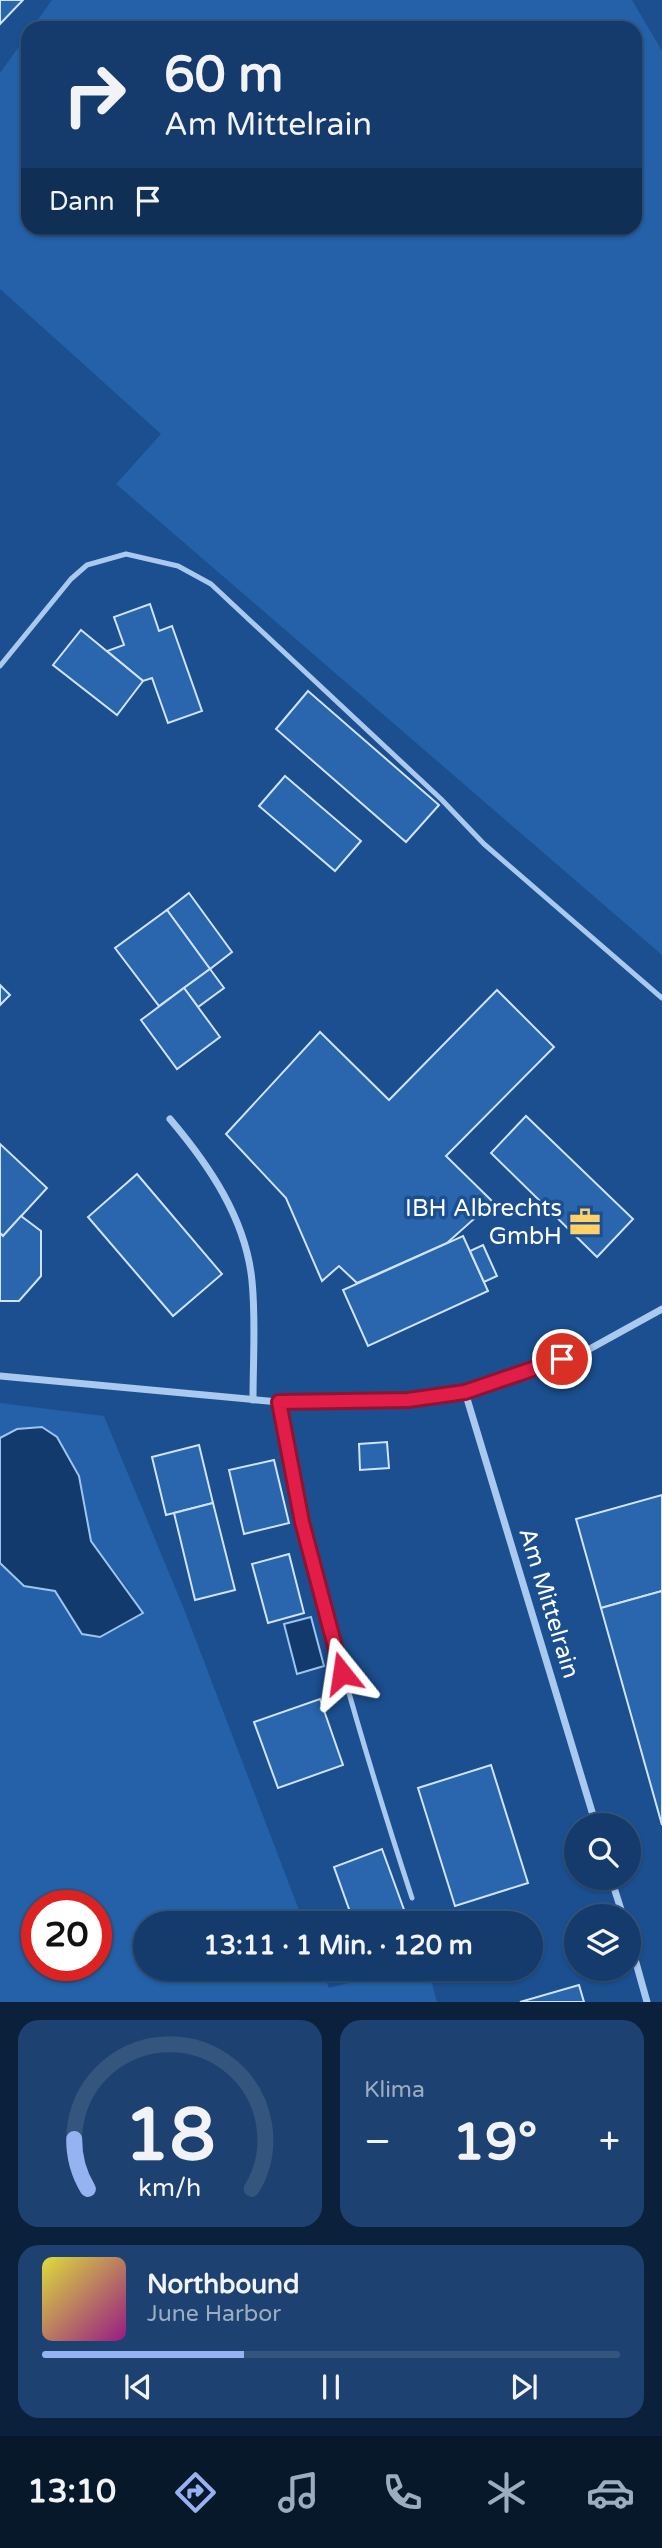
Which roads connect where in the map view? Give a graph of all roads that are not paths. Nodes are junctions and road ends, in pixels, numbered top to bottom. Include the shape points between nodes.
1 (0, 666) edge
2 (662, 998) edge
3 (170, 1119) dead end
4 (662, 1309) edge
5 (0, 1376) edge
6 (465, 1392) junction
7 (253, 1400) junction
8 (279, 1402) junction
9 (592, 1813) edge
10 (412, 1898) dead end
11 (641, 1981) edge
12 (647, 2002) edge

1 - 2 lane via 71,579 88,565 126,554 178,566 211,584 484,844
3 - 7 street via 215,1179 239,1225 252,1279
4 - 6 street via 586,1350
5 - 7 street
6 - 8 street via 408,1400
6 - 9 street, Am Mittelrain
7 - 8 street
8 - 10 lane via 302,1522 355,1723
11 - 12 street

